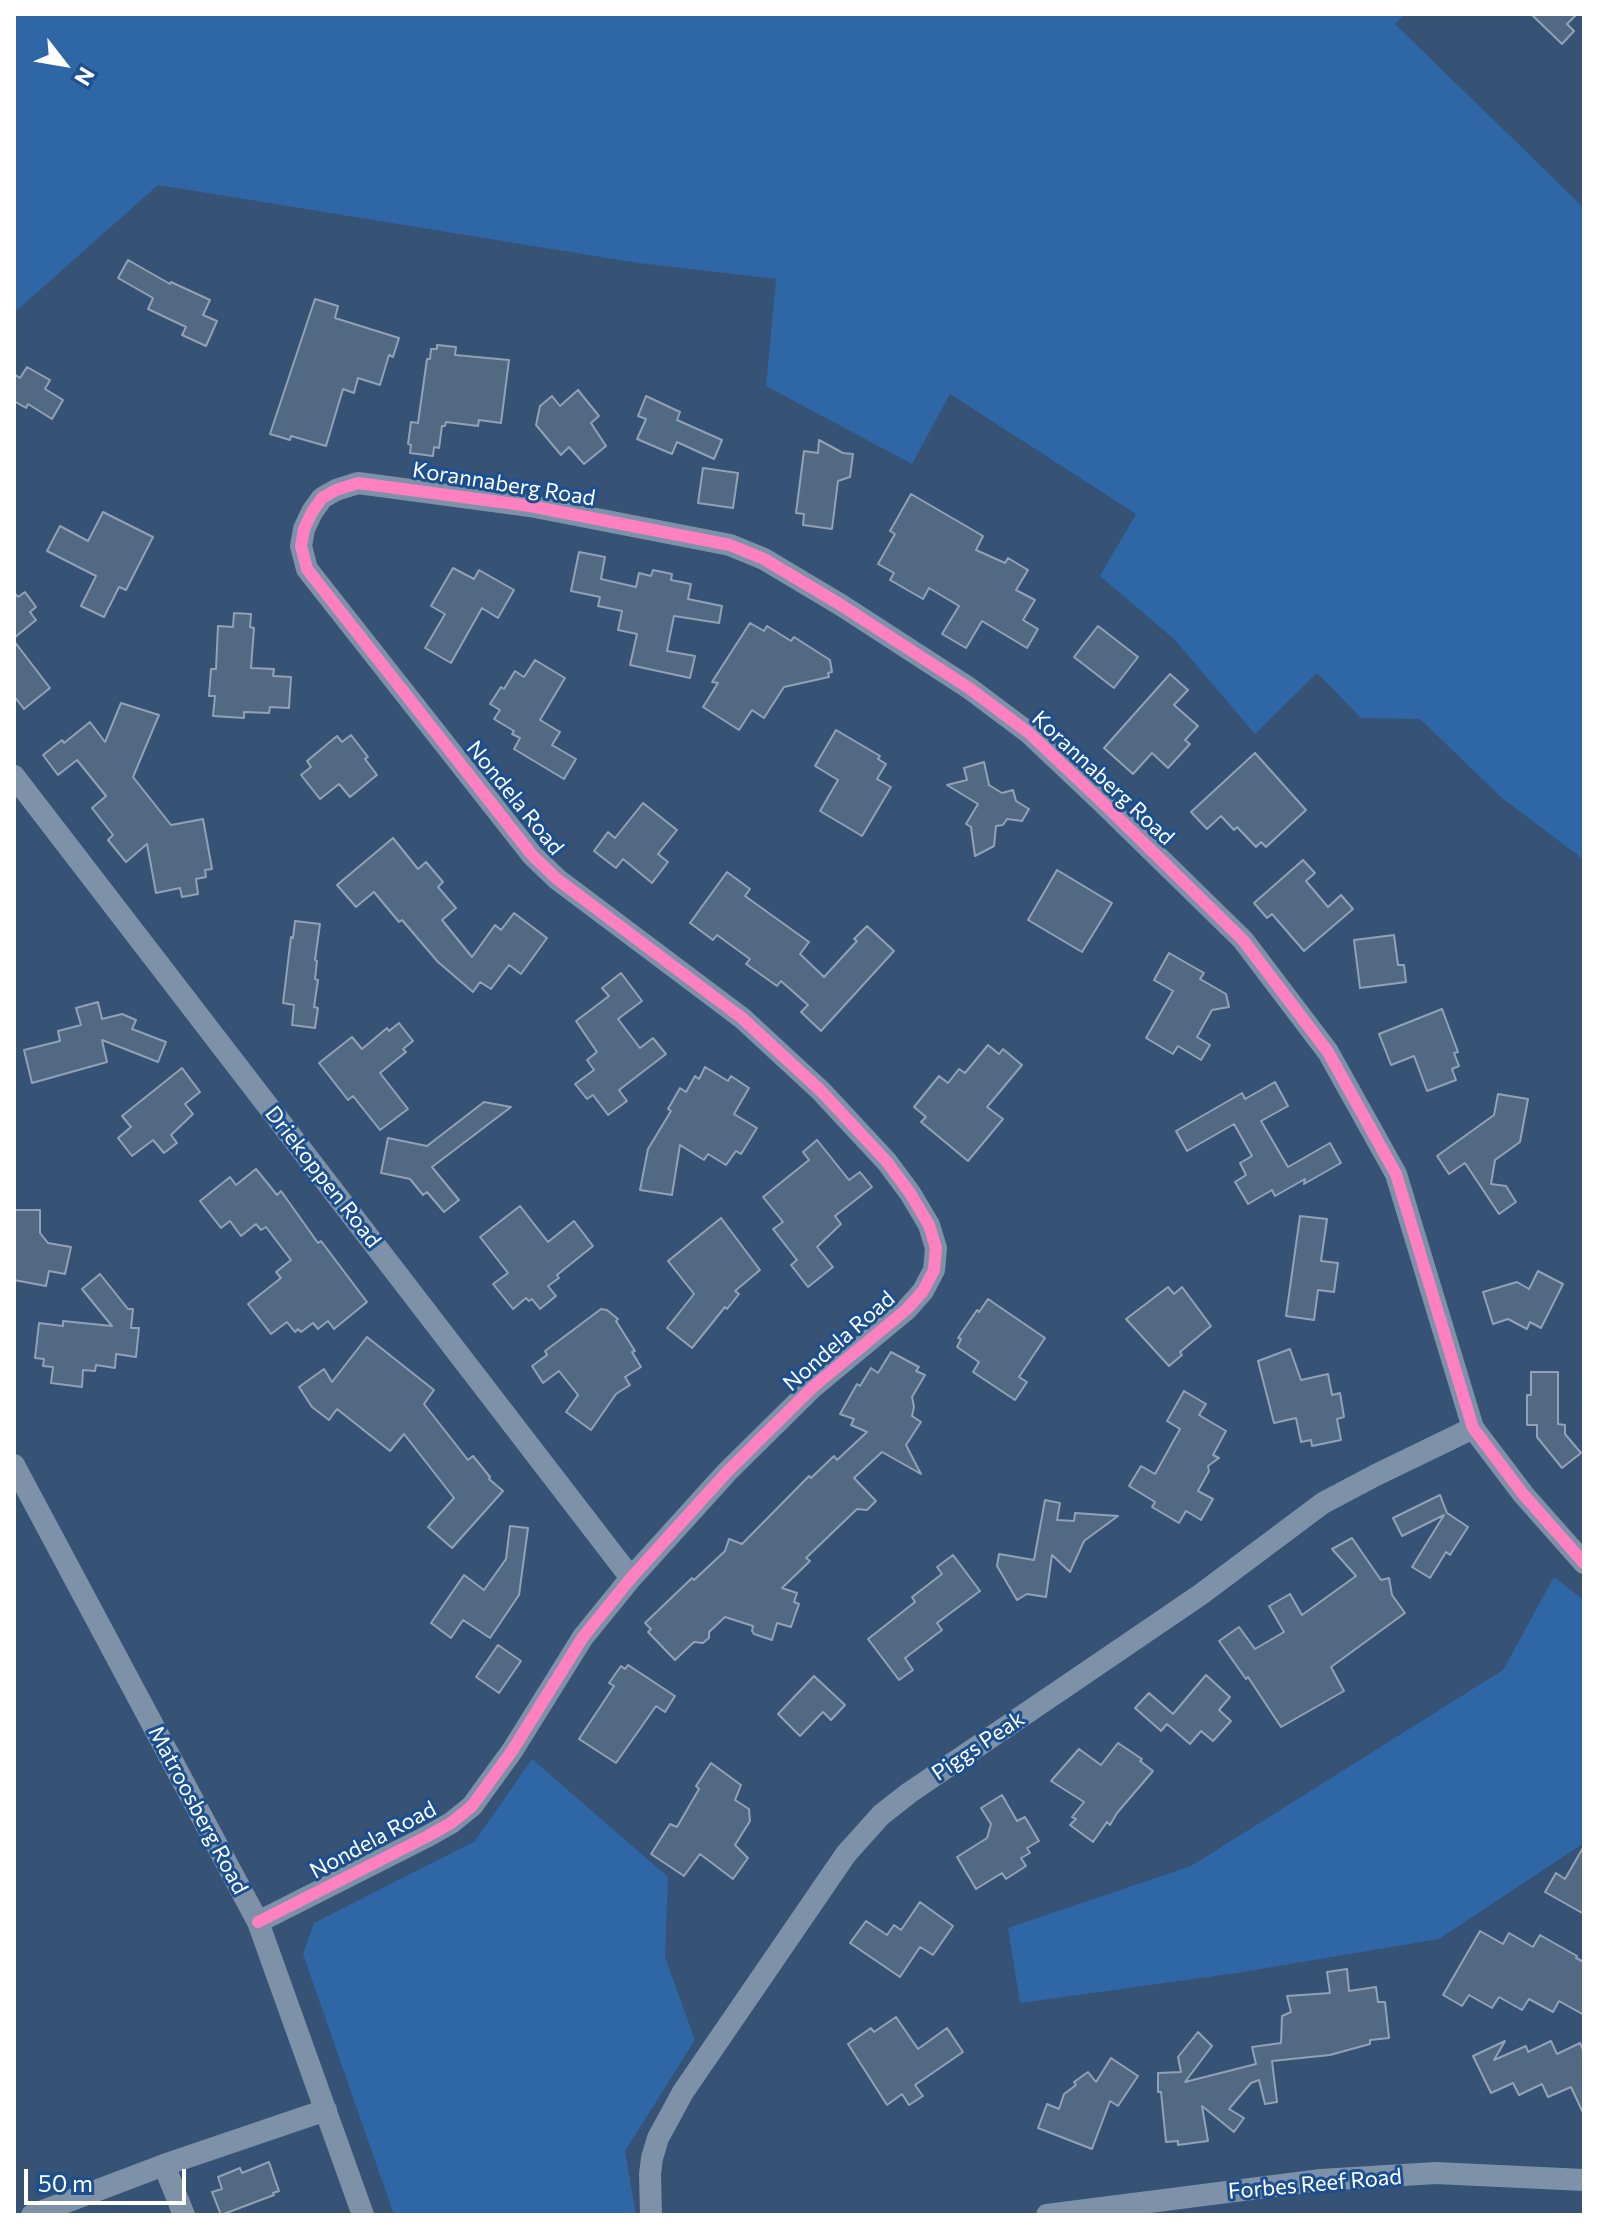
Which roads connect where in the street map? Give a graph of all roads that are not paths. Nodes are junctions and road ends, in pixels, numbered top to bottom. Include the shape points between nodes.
1 (307, 569) joint
2 (14, 776) edge
3 (1473, 1428) junction
4 (14, 1465) edge
5 (1584, 1563) edge
6 (631, 1578) junction
7 (258, 1922) junction
8 (326, 2110) junction
9 (164, 2165) junction
10 (1584, 2180) edge
11 (32, 2215) edge
12 (184, 2215) edge
13 (363, 2215) edge
14 (651, 2215) edge
15 (1047, 2215) edge

1 - 3 street, Korannaberg Road via 301,546 312,512 322,498 358,483 530,506 730,545 764,559 969,688 1029,733 1243,940 1328,1052 1396,1174
1 - 6 street, Nondela Road via 532,855 742,1018 821,1091 887,1162 929,1225 936,1248 934,1270 923,1291 802,1398
2 - 6 street, Driekoppen Road
3 - 5 street, Korannaberg Road
3 - 14 street, Piggs Peak via 1323,1503 1200,1595 881,1815 846,1854 683,2092 652,2158
4 - 7 street, Matroosberg Road
6 - 7 street, Nondela Road via 583,1637 472,1806 428,1836
7 - 8 street, Matroosberg Road
8 - 9 street
8 - 13 street, Matroosberg Road
9 - 11 street
9 - 12 street
10 - 15 street, Forbes Reef Road via 1436,2173 1335,2179

